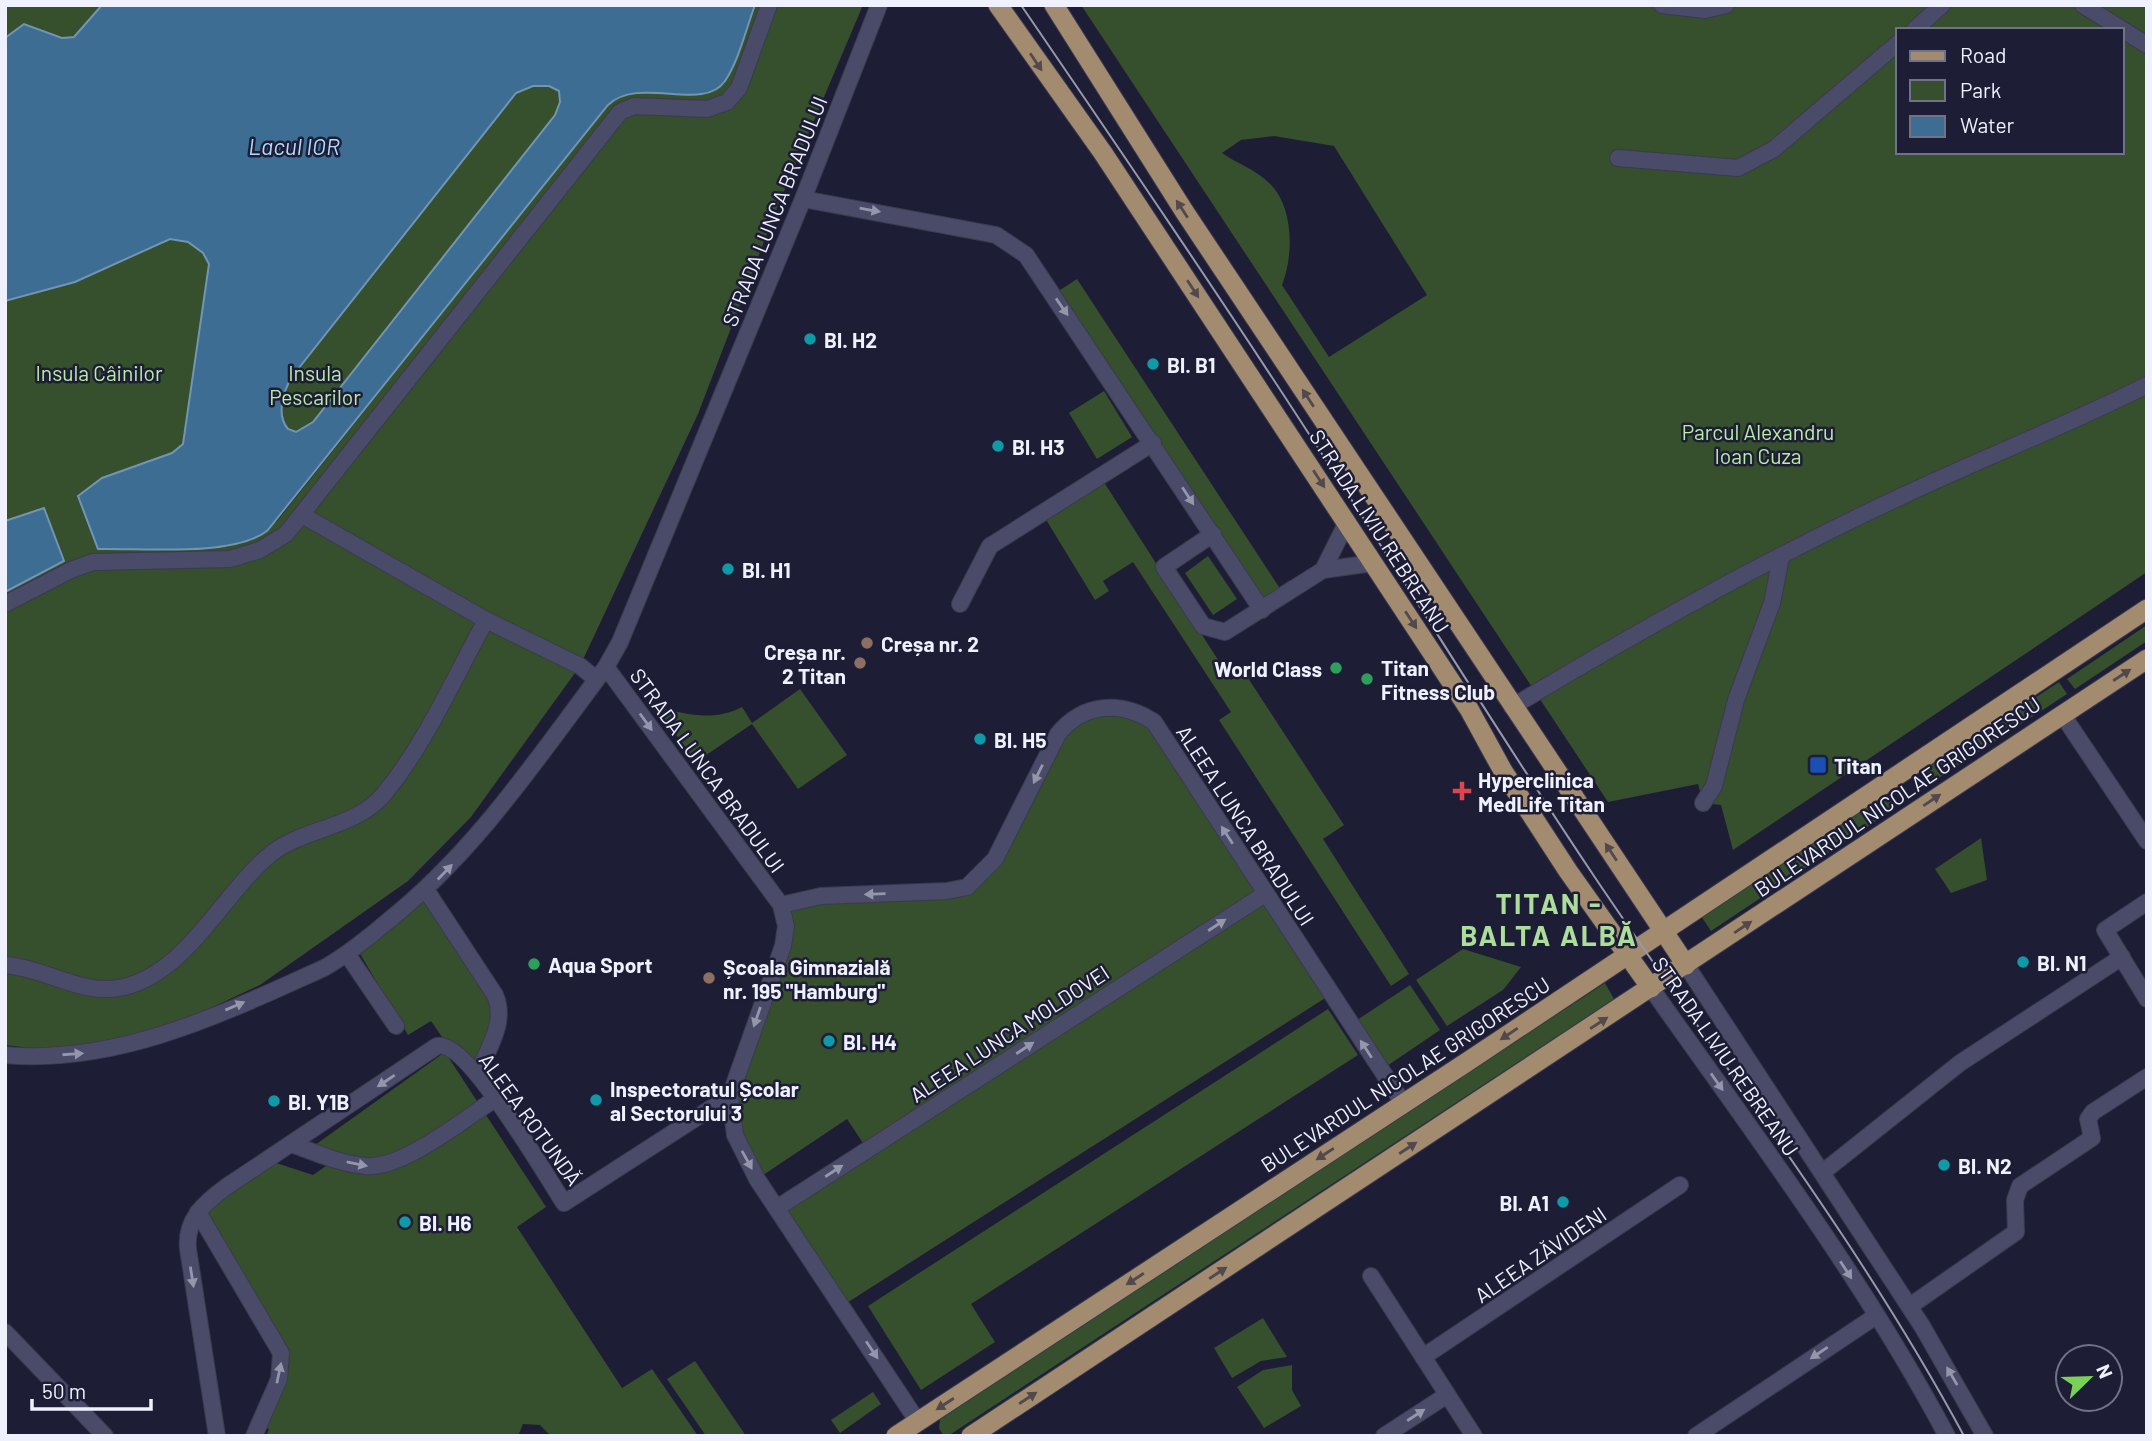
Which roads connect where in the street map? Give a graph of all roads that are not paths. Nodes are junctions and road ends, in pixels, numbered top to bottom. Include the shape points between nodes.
1 (769, 5) edge
2 (879, 5) edge
3 (998, 5) edge
4 (1054, 5) edge
5 (1662, 5) edge
6 (1726, 5) edge
7 (1942, 5) edge
8 (2083, 5) edge
9 (1916, 28) edge
10 (2120, 28) edge
11 (2124, 31) edge
12 (1896, 45) edge
13 (2147, 45) edge
14 (1618, 158) dead end
15 (803, 199) junction
16 (2147, 385) edge
17 (1153, 443) junction
18 (302, 515) junction
19 (1347, 522) junction
20 (1213, 534) junction
21 (1781, 557) junction
22 (1373, 563) junction
23 (1323, 570) junction
24 (5, 604) edge
25 (960, 604) dead end
26 (2147, 609) edge
27 (1262, 610) junction
28 (485, 620) junction
29 (2147, 659) edge
30 (601, 673) junction
31 (1512, 706) junction
32 (2062, 714) junction
33 (1703, 803) dead end
34 (2147, 841) edge
35 (426, 890) junction
36 (1265, 894) junction
37 (2147, 902) edge
38 (781, 905) junction
39 (1662, 930) junction
40 (346, 954) junction
41 (1627, 955) junction
42 (2122, 957) junction
43 (5, 965) edge
44 (1686, 965) junction
45 (1651, 988) junction
46 (2147, 999) edge
47 (396, 1026) dead end
48 (5, 1055) edge
49 (478, 1073) junction
50 (2147, 1077) edge
51 (730, 1096) junction
52 (495, 1099) junction
53 (1403, 1104) junction
54 (292, 1144) junction
55 (1823, 1172) junction
56 (1681, 1185) dead end
57 (777, 1208) junction
58 (198, 1212) junction
59 (1371, 1276) dead end
60 (1910, 1306) junction
61 (1876, 1315) junction
62 (5, 1332) edge
63 (1423, 1357) junction
64 (1447, 1395) junction
65 (923, 1429) edge
66 (105, 1436) edge
67 (217, 1436) edge
68 (254, 1436) edge
69 (896, 1436) edge
70 (971, 1436) edge
71 (1384, 1436) edge
72 (1475, 1436) edge
73 (1696, 1436) edge
74 (1947, 1436) edge
75 (1985, 1436) edge

1 - 18 street via 738,88 727,102 699,110 634,106 620,112
2 - 15 street, STRADA LUNCA BRADULUI
3 -> 19 main road, STRADA LIVIU REBREANU via 1103,153
31 -> 4 main road, STRADA LIVIU REBREANU via 1160,175
5 - 6 street via 1705,10
7 - 9 street
8 - 10 street
11 - 13 street
12 - 14 street via 1774,149 1738,168
15 -> 17 street via 972,229 1017,246
15 - 30 street, STRADA LUNCA BRADULUI via 630,621
16 - 21 street via 2078,420 1900,496
17 -> 20 street
17 - 25 street via 990,546
18 - 24 street via 286,534 246,555 209,561 93,562
18 - 28 street
19 - 22 main road, STRADA LIVIU REBREANU
19 - 23 street
20 - 27 street
20 - 27 street via 1164,567 1203,626 1225,632
21 - 31 street via 1683,607
21 - 33 street via 1772,603 1736,700 1714,786
22 - 23 street
22 -> 41 main road, STRADA LIVIU REBREANU via 1474,717 1503,771
23 - 27 street
26 - 39 main road, BULEVARDUL NICOLAE GRIGORESCU
28 - 30 street
28 - 43 street via 418,743 383,795 365,812 292,839 272,853 174,960 128,986 109,990
32 -> 29 main road, BULEVARDUL NICOLAE GRIGORESCU
35 -> 30 street via 498,811
30 -> 38 street, STRADA LUNCA BRADULUI
39 -> 31 main road, STRADA LIVIU REBREANU
32 - 34 street
44 -> 32 main road, BULEVARDUL NICOLAE GRIGORESCU
35 - 40 street
35 - 49 street via 500,1009
36 -> 38 street, ALEEA LUNCA BRADULUI via 1154,722 1139,712 1102,708 1077,715 1058,734 995,859 967,887 821,896
53 -> 36 street, ALEEA LUNCA BRADULUI
57 -> 36 street, ALEEA LUNCA MOLDOVEI
37 - 42 street via 2105,930
38 -> 51 street, STRADA LUNCA BRADULUI via 786,926 783,946
39 - 41 main road, BULEVARDUL NICOLAE GRIGORESCU
39 - 44 main road, STRADA LIVIU REBREANU
40 - 47 street
48 -> 40 street via 91,1053 172,1033 315,972
41 - 45 main road, STRADA LIVIU REBREANU
41 -> 53 main road, BULEVARDUL NICOLAE GRIGORESCU
42 - 46 street
42 - 55 street via 1960,1063
44 - 45 main road, BULEVARDUL NICOLAE GRIGORESCU
44 - 55 street, STRADA LIVIU REBREANU
45 -> 61 street, STRADA LIVIU REBREANU
70 -> 45 main road, BULEVARDUL NICOLAE GRIGORESCU
49 - 52 street, ALEEA ROTUNDĂ
49 -> 54 street, ALEEA ROTUNDĂ via 443,1044
50 - 60 street via 2093,1112 2088,1118 2092,1138 2020,1186 2015,1200 2017,1233
51 - 52 street, ALEEA ROTUNDĂ via 565,1203
51 -> 57 street, STRADA LUNCA BRADULUI via 735,1135
54 -> 52 street via 354,1165 378,1166 408,1154
53 -> 65 main road, BULEVARDUL NICOLAE GRIGORESCU
54 - 58 street, ALEEA ROTUNDĂ via 210,1198
55 - 60 street, STRADA LIVIU REBREANU
56 - 63 street, ALEEA ZĂVIDENI
57 -> 65 street, STRADA LUNCA BRADULUI
58 -> 67 street via 187,1240
68 -> 58 street via 279,1379 281,1353
59 - 63 street
75 -> 60 street, STRADA LIVIU REBREANU
61 -> 73 street
61 - 74 street, STRADA LIVIU REBREANU
62 - 66 street
63 - 64 street
71 -> 64 street
64 - 72 street
65 - 69 main road, BULEVARDUL NICOLAE GRIGORESCU

